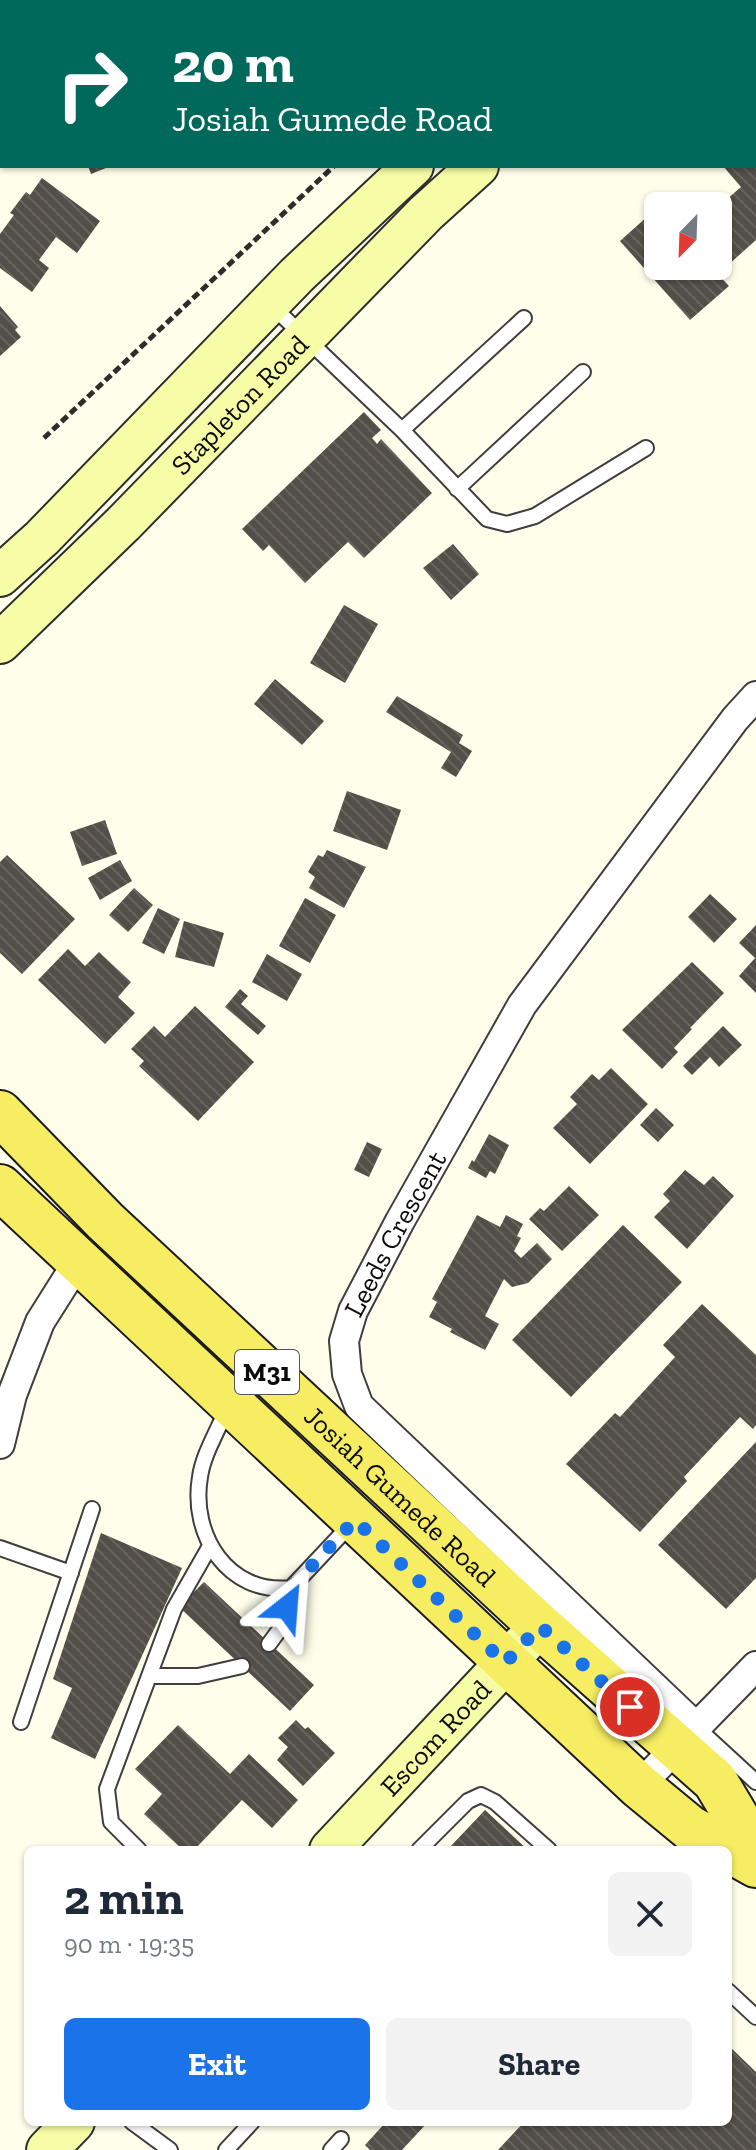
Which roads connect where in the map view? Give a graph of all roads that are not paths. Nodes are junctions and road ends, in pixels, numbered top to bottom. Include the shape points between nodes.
1 (411, 168) edge
2 (476, 168) edge
3 (270, 303) junction
4 (524, 318) dead end
5 (306, 336) junction
6 (583, 372) dead end
7 (402, 430) junction
8 (646, 448) dead end
9 (457, 489) junction
10 (0, 576) edge
11 (0, 643) edge
12 (756, 696) edge
13 (0, 1113) edge
14 (3, 1197) edge
15 (79, 1260) junction
16 (230, 1402) junction
17 (0, 1444) edge
18 (92, 1509) dead end
19 (355, 1520) junction
20 (210, 1546) junction
21 (0, 1548) edge
22 (71, 1573) junction
23 (291, 1588) junction
24 (540, 1626) junction
25 (269, 1644) dead end
26 (505, 1663) junction
27 (242, 1666) dead end
28 (756, 1666) edge
29 (150, 1676) junction
30 (21, 1722) dead end
31 (686, 1737) junction
32 (756, 1782) edge
33 (639, 1786) junction
34 (135, 1846) edge
35 (334, 1846) edge
36 (423, 1846) edge
37 (544, 1846) edge
38 (720, 1846) edge
39 (727, 1846) edge
40 (732, 1995) edge
41 (756, 2017) edge
42 (70, 2126) edge
43 (137, 2126) edge
44 (248, 2126) edge
45 (47, 2150) edge
46 (170, 2150) edge
47 (226, 2150) edge

1 - 3 main road, Stapleton Road
2 - 5 main road, Stapleton Road
3 - 5 lane
3 - 10 main road, Stapleton Road
4 - 7 lane
5 - 7 lane
5 - 11 main road, Stapleton Road
6 - 9 lane
7 - 9 lane
8 - 9 lane via 535,516 507,524 487,519
12 - 31 street, Leeds Crescent via 522,1005 393,1233 353,1311 344,1341 347,1374 359,1406
13 - 24 main road, Josiah Gumede Road / M31 via 105,1221
14 - 15 main road, Josiah Gumede Road / M31
15 - 16 main road, Josiah Gumede Road / M31
15 - 17 street via 40,1322
16 - 19 main road, Josiah Gumede Road / M31
16 - 20 lane via 200,1476 200,1516
18 - 22 lane
19 - 23 lane
19 - 26 main road, Josiah Gumede Road / M31
20 - 23 lane via 239,1578 272,1590
20 - 29 lane via 174,1609
21 - 22 lane
22 - 30 lane
23 - 25 lane via 283,1625
24 - 26 main road, Escom Road
24 - 31 main road, Josiah Gumede Road / M31
26 - 33 main road, Josiah Gumede Road / M31
26 - 35 main road, Escom Road
27 - 29 lane via 198,1676
28 - 31 street
29 - 34 lane via 107,1789 111,1822
31 - 32 lane
31 - 33 street
31 - 39 main road, Josiah Gumede Road / M31 via 715,1781
33 - 38 main road, Josiah Gumede Road / M31
36 - 37 lane via 468,1801 481,1795
40 - 41 lane
42 - 45 main road
43 - 46 lane
44 - 47 lane

